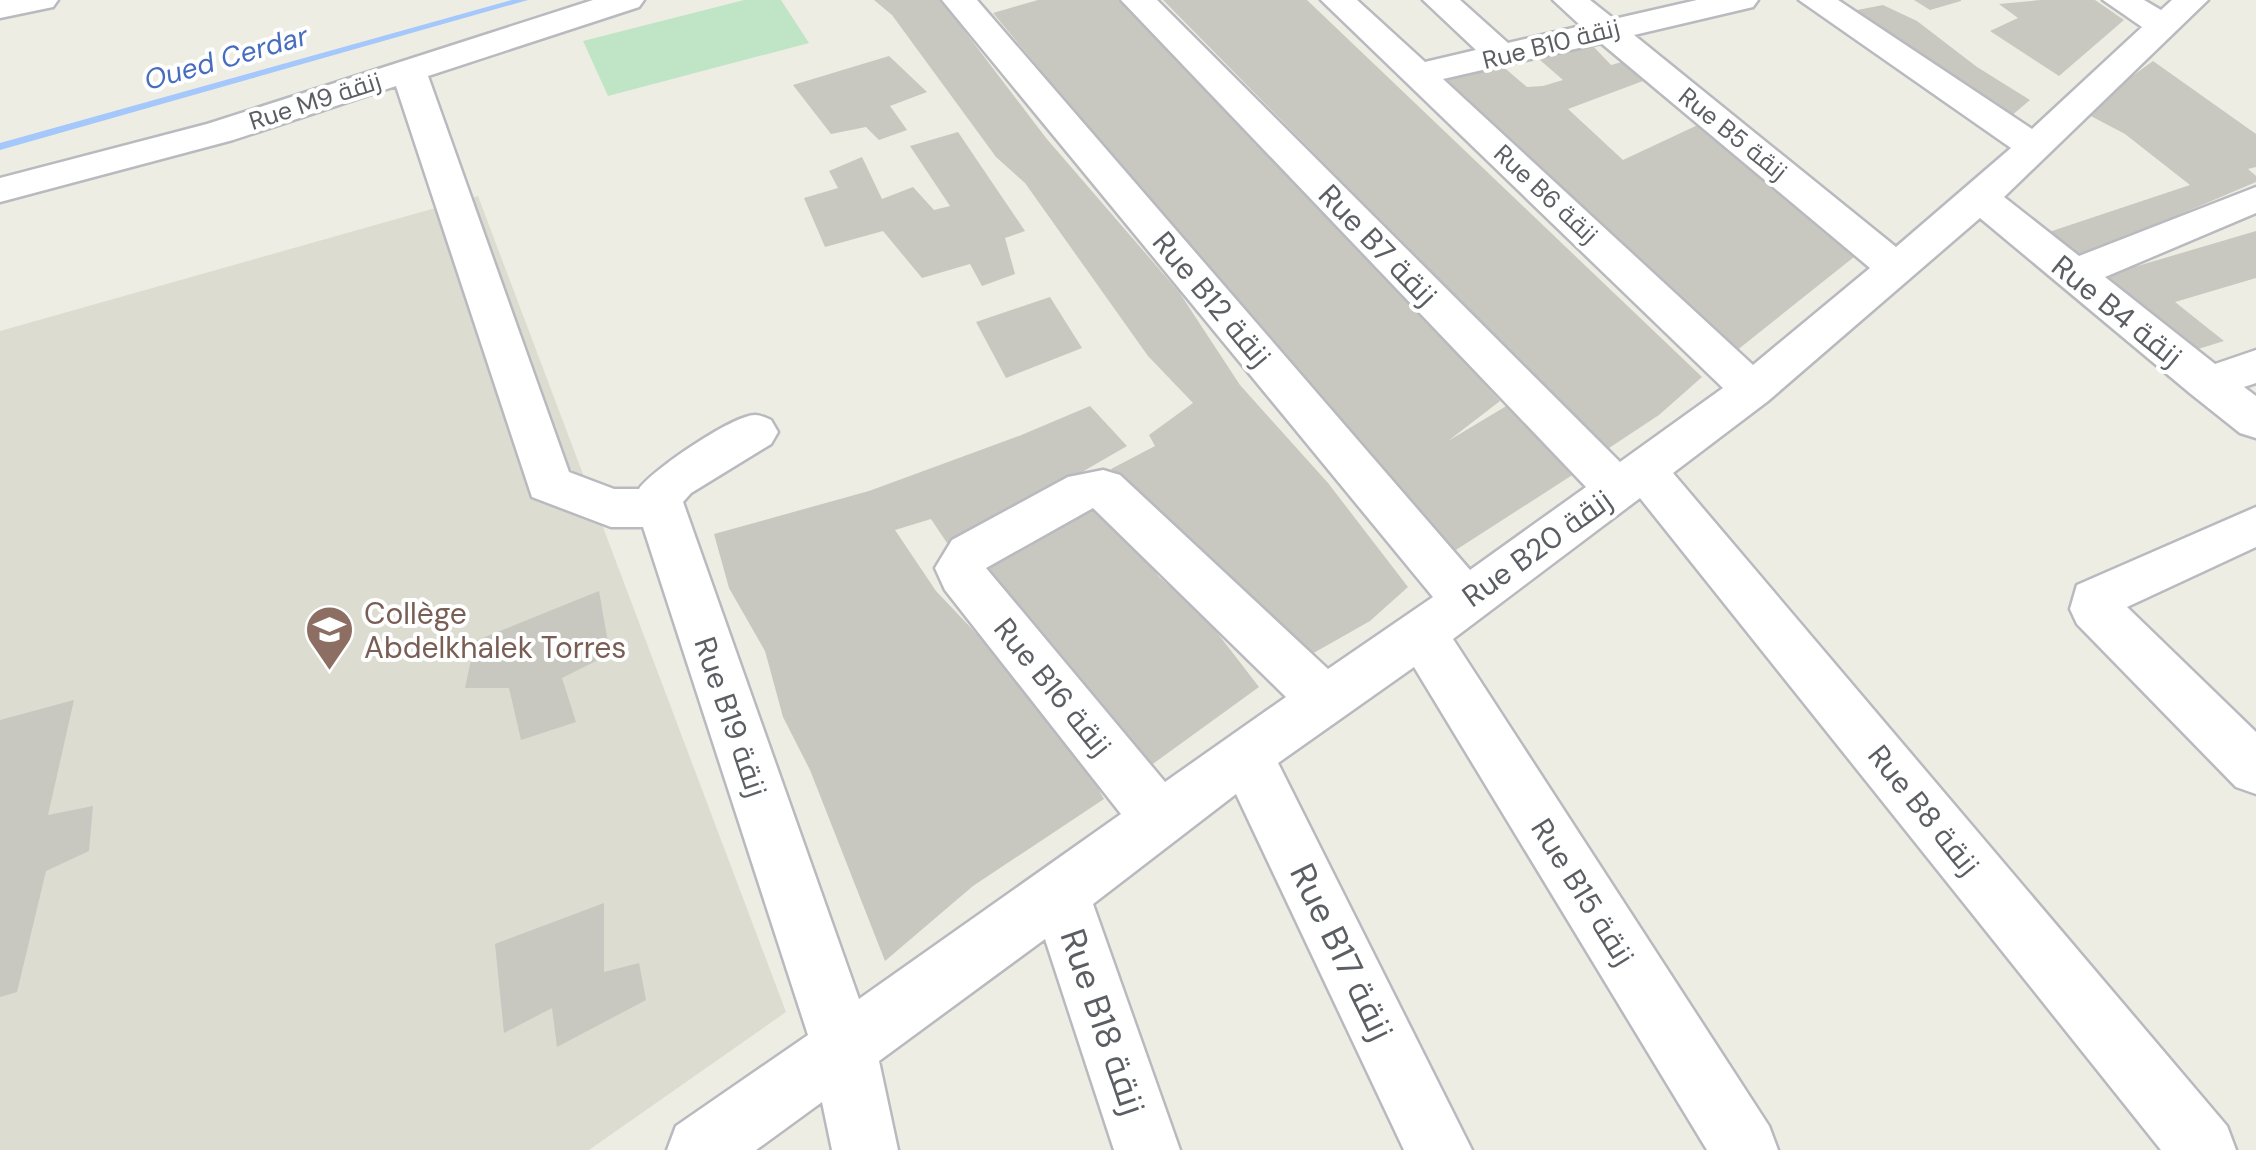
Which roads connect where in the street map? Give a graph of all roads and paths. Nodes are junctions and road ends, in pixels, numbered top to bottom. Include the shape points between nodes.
1 (41, 0) edge
2 (627, 0) edge
3 (1138, 0) edge
4 (1338, 0) edge
5 (1440, 0) edge
6 (1570, 0) edge
7 (1741, 0) edge
8 (1816, 0) edge
9 (2120, 0) edge
10 (976, 5) edge
11 (0, 8) edge
12 (2178, 13) edge
13 (1606, 30) junction
14 (1502, 56) junction
15 (409, 71) junction
16 (1419, 74) junction
17 (2033, 146) junction
18 (0, 190) edge
19 (1980, 198) junction
20 (2256, 199) edge
21 (1896, 268) junction
22 (2070, 275) junction
23 (2256, 366) edge
24 (2206, 383) junction
25 (1752, 390) junction
26 (2256, 421) edge
27 (756, 432) dead end
28 (1631, 480) junction
29 (660, 508) junction
30 (2256, 526) edge
31 (1443, 616) junction
32 (1324, 700) junction
33 (1245, 755) junction
34 (2256, 769) edge
35 (1159, 818) junction
36 (1060, 893) junction
37 (844, 1048) junction
38 (700, 1150) edge
39 (864, 1150) edge
40 (1146, 1150) edge
41 (1439, 1150) edge
42 (1745, 1150) edge
43 (2203, 1150) edge

1 - 11 street
2 - 15 street, Rue M9 زنقة
3 - 28 street, Rue B7 زنقة
4 - 16 street, Rue B6 زنقة
5 - 14 street
6 - 13 street, Rue B5 زنقة
7 - 13 street, Rue B10 زنقة
8 - 17 street
9 - 12 street
10 - 31 street, Rue B12 زنقة
12 - 17 street, Rue B20 زنقة
13 - 14 street, Rue B10 زنقة
13 - 21 street, Rue B5 زنقة
14 - 16 street, Rue B10 زنقة
15 - 18 street, Rue M9 زنقة via 220,132
15 - 29 street via 548,484 611,508
16 - 25 street, Rue B6 زنقة
17 - 19 street, Rue B20 زنقة
19 - 21 street, Rue B20 زنقة
19 - 22 street, Rue B4 زنقة
20 - 22 street
21 - 25 street, Rue B20 زنقة
22 - 24 street, Rue B4 زنقة
23 - 24 street
24 - 26 street, Rue B4 زنقة
25 - 28 street, Rue B20 زنقة
27 - 29 street via 663,488
28 - 31 street, Rue B20 زنقة
28 - 43 street, Rue B8 زنقة
29 - 37 street, Rue B19 زنقة
30 - 34 street via 2095,600 2095,609
31 - 32 street, Rue B20 زنقة
31 - 42 street, Rue B15 زنقة
32 - 33 street, Rue B20 زنقة
32 - 35 street, Rue B16 زنقة via 1103,488 1085,490 969,554 962,576
33 - 35 street, Rue B20 زنقة
33 - 41 street, Rue B17 زنقة
35 - 36 street, Rue B20 زنقة
36 - 37 street, Rue B20 زنقة
36 - 40 street, Rue B18 زنقة
37 - 38 street, Rue B20 زنقة
37 - 39 street

